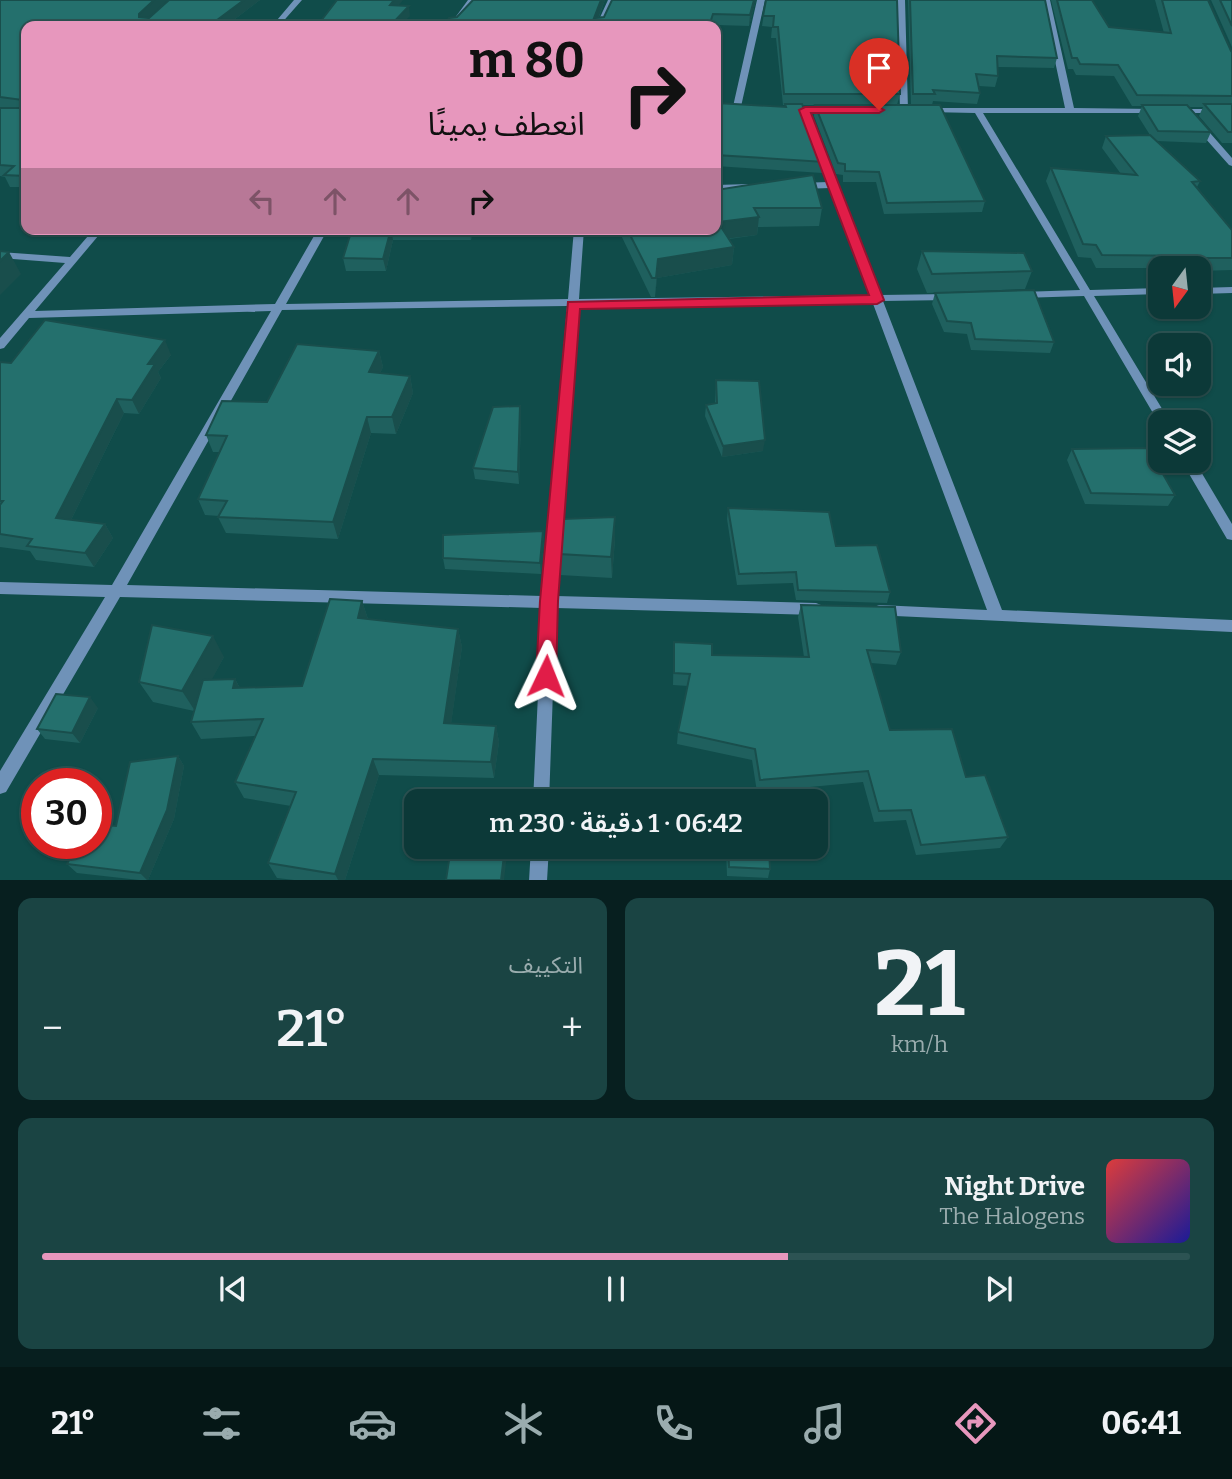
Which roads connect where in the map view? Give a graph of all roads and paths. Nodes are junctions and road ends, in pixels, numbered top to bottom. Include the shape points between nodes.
1 (298, 0) edge
2 (472, 0) edge
3 (612, 0) edge
4 (761, 0) edge
5 (901, 0) edge
6 (1046, 0) edge
7 (279, 21) edge
8 (456, 21) edge
9 (602, 21) edge
10 (750, 110) edge
11 (791, 110) edge
12 (805, 110) junction
13 (817, 110) edge
14 (891, 110) edge
15 (904, 110) junction
16 (1070, 110) junction
17 (978, 111) junction
18 (1186, 111) junction
19 (1232, 111) edge
20 (1232, 163) edge
21 (834, 185) junction
22 (794, 186) edge
23 (755, 187) edge
24 (721, 188) edge
25 (94, 235) edge
26 (320, 235) edge
27 (579, 235) edge
28 (0, 255) edge
29 (72, 260) junction
30 (1211, 290) edge
31 (1232, 290) edge
32 (1148, 291) edge
33 (1087, 292) junction
34 (1003, 295) edge
35 (961, 297) edge
36 (877, 300) junction
37 (573, 305) junction
38 (278, 307) junction
39 (26, 315) junction
40 (0, 345) edge
41 (1157, 410) edge
42 (1195, 473) edge
43 (1232, 535) edge
44 (0, 588) edge
45 (115, 593) junction
46 (549, 601) junction
47 (829, 609) edge
48 (870, 611) edge
49 (996, 614) junction
50 (1232, 626) edge
51 (0, 786) edge
52 (542, 789) edge
53 (539, 859) edge
54 (538, 880) edge

1 - 7 street
2 - 8 street
3 - 9 street
4 - 10 street via 731,111
5 - 15 street
6 - 16 street
11 - 12 street
12 - 13 street
12 - 21 street
14 - 15 street
15 - 17 street
16 - 17 street
16 - 18 street
17 - 33 street
18 - 19 street
18 - 20 street
21 - 22 street
21 - 36 street
23 - 24 street
25 - 29 street
26 - 38 street
27 - 37 street
28 - 29 street
29 - 39 street
30 - 31 street
32 - 33 street
33 - 34 street
33 - 41 street
35 - 36 street
36 - 37 street
36 - 49 street
37 - 38 street
37 - 46 street
38 - 39 street
38 - 45 street
39 - 40 street
42 - 43 street
44 - 45 street
45 - 46 street
45 - 51 street
46 - 47 street
46 - 52 street
48 - 49 street
49 - 50 street
53 - 54 street

